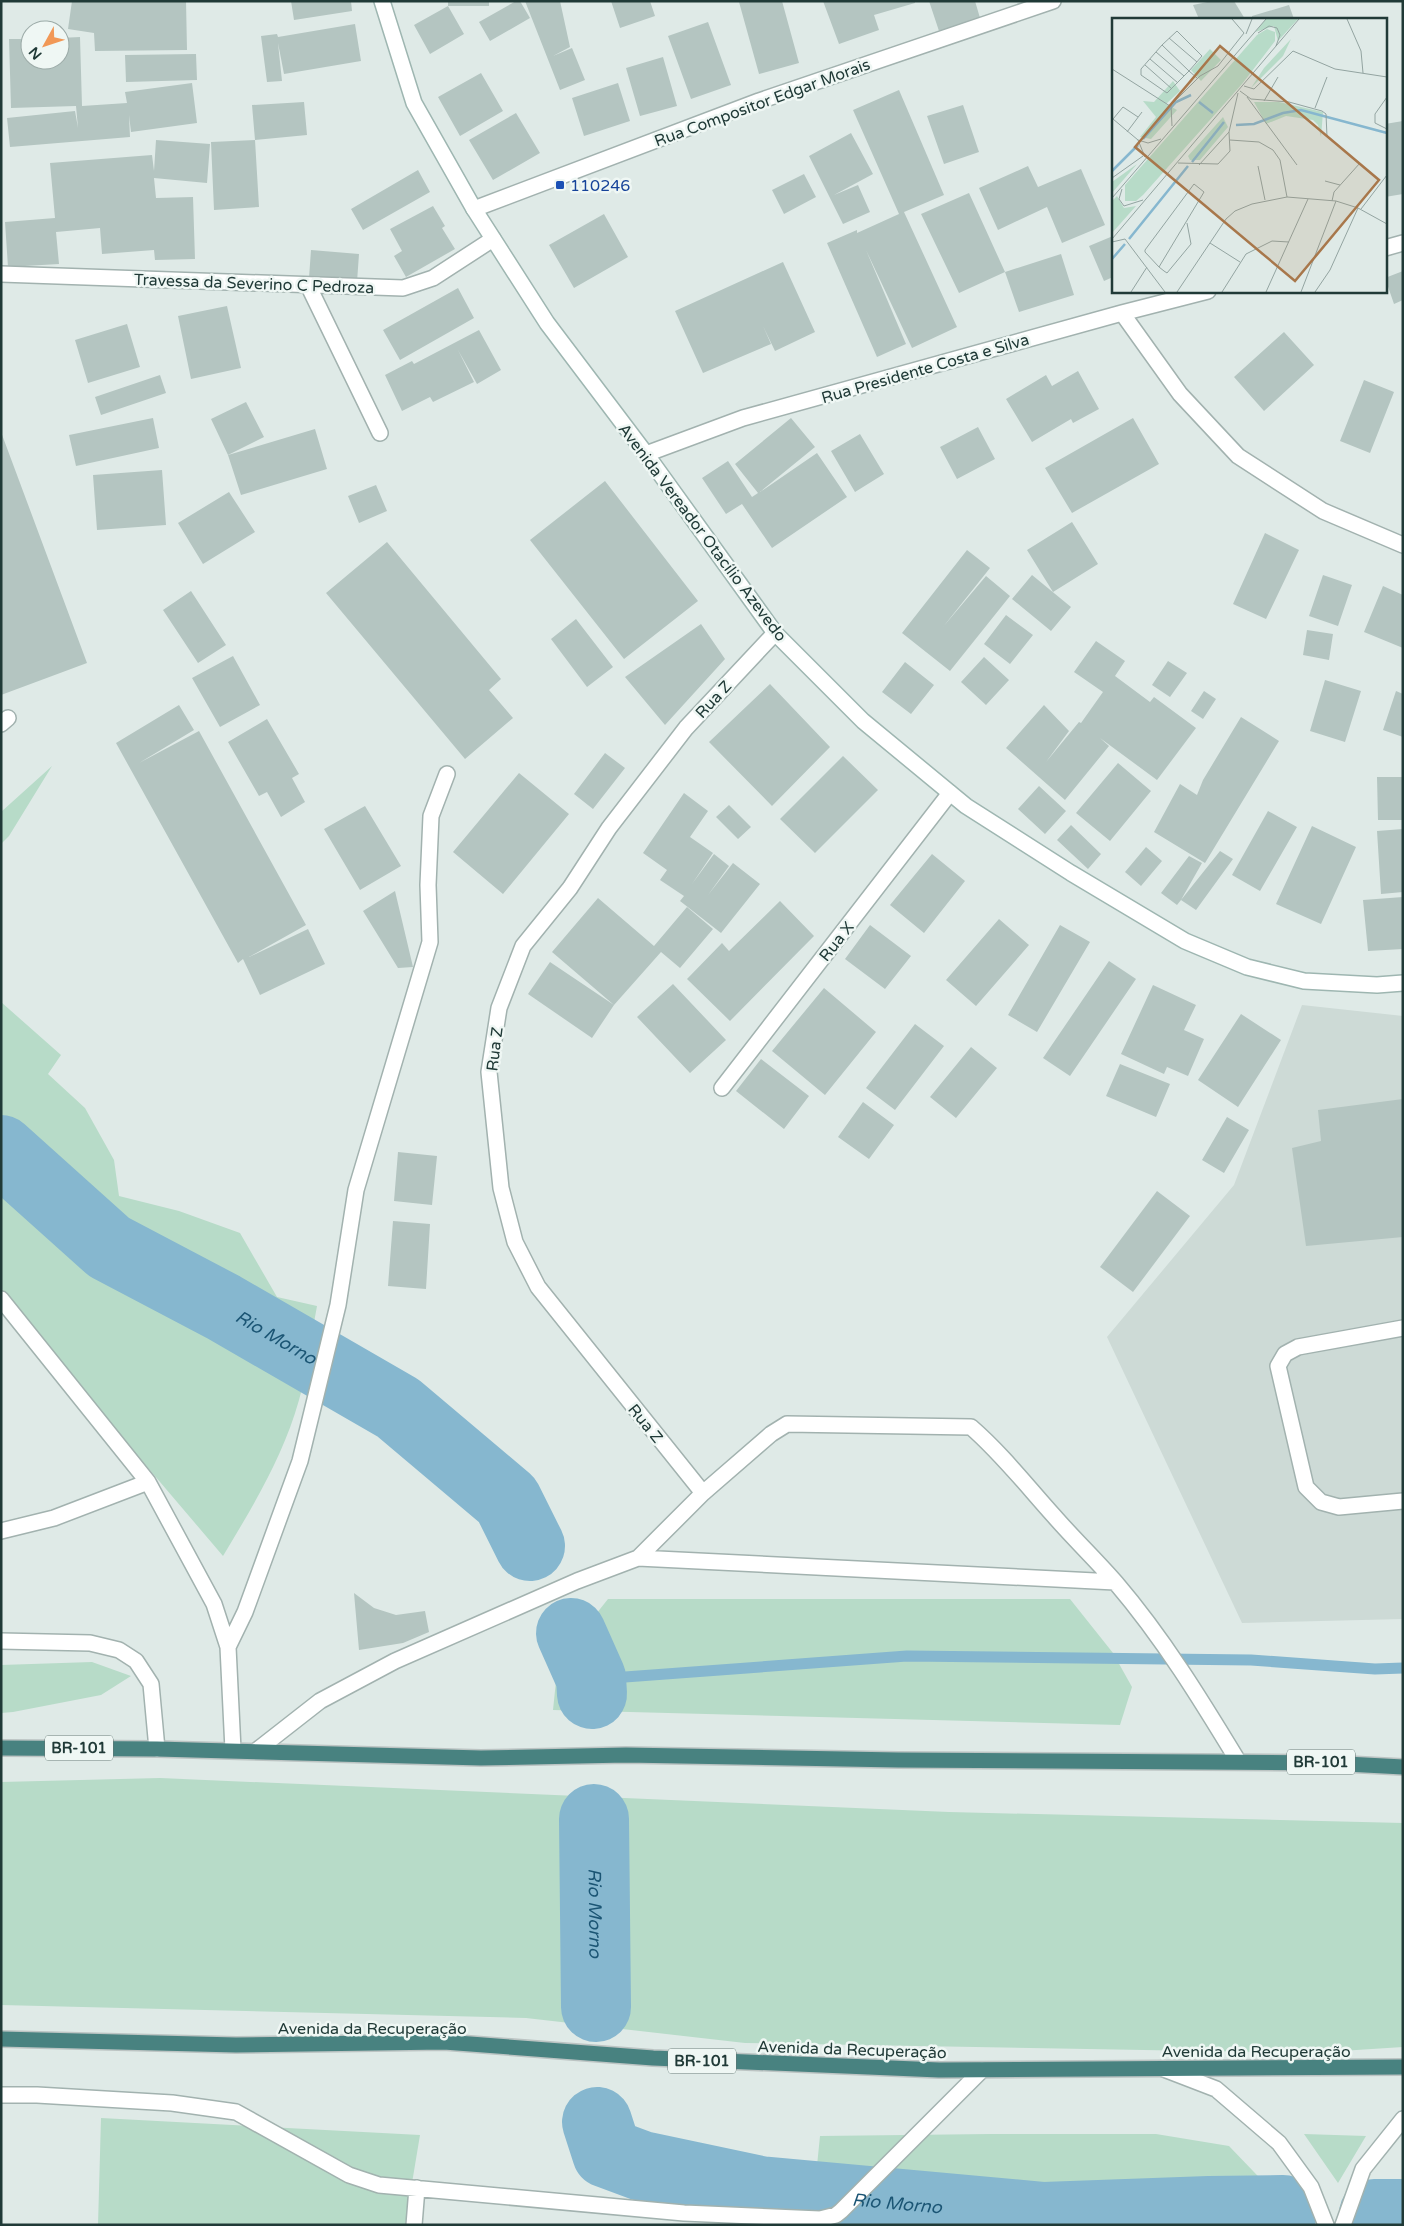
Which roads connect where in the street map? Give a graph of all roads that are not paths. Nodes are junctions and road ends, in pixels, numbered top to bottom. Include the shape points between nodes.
1 (382, 1) edge
2 (1053, 1) edge
3 (474, 209) junction
4 (493, 239) junction
5 (1403, 243) edge
6 (1386, 248) edge
7 (1, 274) edge
8 (308, 285) junction
9 (1204, 292) edge
10 (1122, 313) junction
11 (380, 433) dead end
12 (646, 454) junction
13 (1403, 546) edge
14 (775, 633) junction
15 (447, 774) dead end
16 (950, 793) junction
17 (1403, 983) edge
18 (722, 1088) dead end
19 (1, 1299) edge
20 (1403, 1328) edge
21 (148, 1482) junction
22 (703, 1493) junction
23 (1403, 1501) edge
24 (1, 1531) edge
25 (638, 1558) junction
26 (1115, 1582) junction
27 (1, 1641) edge
28 (228, 1646) junction
29 (1, 1748) edge
30 (157, 1749) junction
31 (232, 1750) junction
32 (256, 1751) junction
33 (1238, 1761) junction
34 (1403, 1768) edge
35 (1, 2039) edge
36 (1403, 2068) edge
37 (1163, 2069) junction
38 (982, 2070) junction
39 (1, 2095) edge
40 (1403, 2119) edge
41 (417, 2188) junction
42 (837, 2220) edge
43 (414, 2225) edge
44 (1326, 2225) edge
45 (1343, 2225) edge

1 - 3 street, Avenida Vereador Otacílio Azevedo via 414,103
2 - 3 street, Rua Compositor Edgar Morais via 759,101
3 - 4 street, Avenida Vereador Otacílio Azevedo
4 - 8 street, Travessa da Severino C Pedroza via 433,278 403,288
4 - 12 street, Avenida Vereador Otacílio Azevedo via 547,323
5 - 6 street
7 - 8 street, Travessa da Severino C Pedroza
8 - 11 street
9 - 10 street, Rua Presidente Costa e Silva
10 - 12 street, Rua Presidente Costa e Silva via 743,418
10 - 13 street via 1180,394 1238,456 1322,511
12 - 14 street, Avenida Vereador Otacílio Azevedo
14 - 16 street, Avenida Vereador Otacílio Azevedo via 863,721
14 - 22 street, Rua Z via 686,728 609,828 570,888 523,946 499,1008 489,1072 501,1188 515,1242 538,1287
15 - 28 street via 431,816 430,942 356,1190 338,1305 300,1461 245,1612
16 - 17 street, Avenida Vereador Otacílio Azevedo via 1071,873 1203,949 1247,967 1304,981 1377,985
16 - 18 street, Rua X
19 - 21 street
20 - 23 street via 1298,1348 1285,1354 1278,1366 1306,1487 1321,1502 1339,1507
21 - 24 street via 54,1518
21 - 28 street via 214,1604
22 - 25 street
22 - 26 street via 770,1434 787,1424 971,1427 990,1443
25 - 26 street
25 - 32 street via 577,1581 395,1661 320,1701
26 - 33 street via 1197,1694
27 - 30 street via 90,1644 119,1650 136,1661 152,1684
28 - 31 street
29 - 30 highway, BR-101
30 - 31 highway, BR-101
31 - 32 highway, BR-101
32 - 33 highway, BR-101 via 481,1758 626,1755
33 - 34 highway, BR-101 via 1326,1762
35 - 38 highway, Avenida da Recuperação / BR-101 via 236,2045 444,2042 738,2063
36 - 37 highway, Avenida da Recuperação / BR-101
37 - 38 highway, Avenida da Recuperação / BR-101
37 - 44 street via 1216,2089 1279,2143 1311,2187
38 - 42 street via 851,2201
39 - 41 street via 172,2103 236,2112 349,2175 379,2185
40 - 45 street via 1364,2169
41 - 42 street via 684,2213
41 - 43 street

